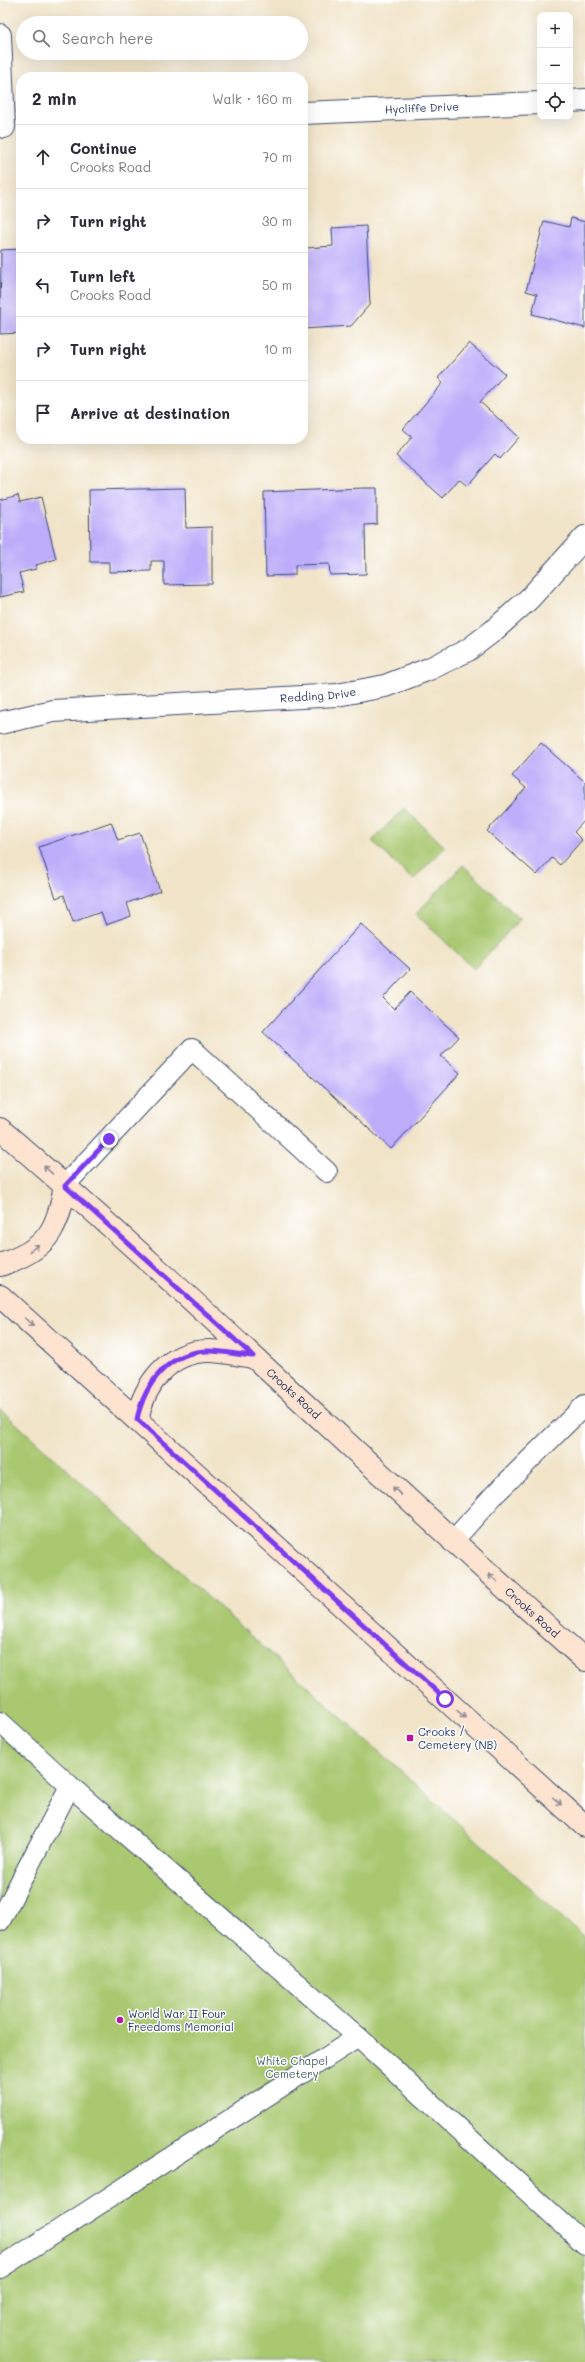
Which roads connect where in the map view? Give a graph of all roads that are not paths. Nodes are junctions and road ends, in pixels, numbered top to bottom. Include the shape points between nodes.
1 (0, 35) edge
2 (585, 100) edge
3 (573, 101) edge
4 (537, 103) edge
5 (308, 114) edge
6 (8, 127) edge
7 (585, 537) edge
8 (0, 723) edge
9 (0, 1129) edge
10 (328, 1172) dead end
11 (65, 1186) junction
12 (0, 1266) edge
13 (0, 1296) edge
14 (253, 1356) junction
15 (585, 1405) edge
16 (137, 1419) junction
17 (452, 1542) junction
18 (585, 1660) edge
19 (0, 1722) edge
20 (70, 1786) junction
21 (585, 1826) edge
22 (0, 1921) edge
23 (358, 2036) junction
24 (585, 2244) edge
25 (0, 2268) edge

1 - 6 street
2 - 3 street
4 - 5 street, Hycliffe Drive
7 - 8 street, Redding Drive via 530,598 468,650 385,686 337,694 53,711
11 -> 9 main road, Crooks Road
10 - 11 lane via 192,1049
12 -> 11 main road via 36,1248 51,1233 60,1214
11 - 14 main road, Crooks Road
13 -> 16 main road
14 - 16 main road via 210,1351 179,1358 163,1368 150,1383 141,1401
17 -> 14 main road, Crooks Road
15 - 17 lane via 495,1494
16 -> 21 main road
18 -> 17 main road, Crooks Road
19 - 20 lane
20 - 22 lane
20 - 23 lane
23 - 24 lane
23 - 25 lane

